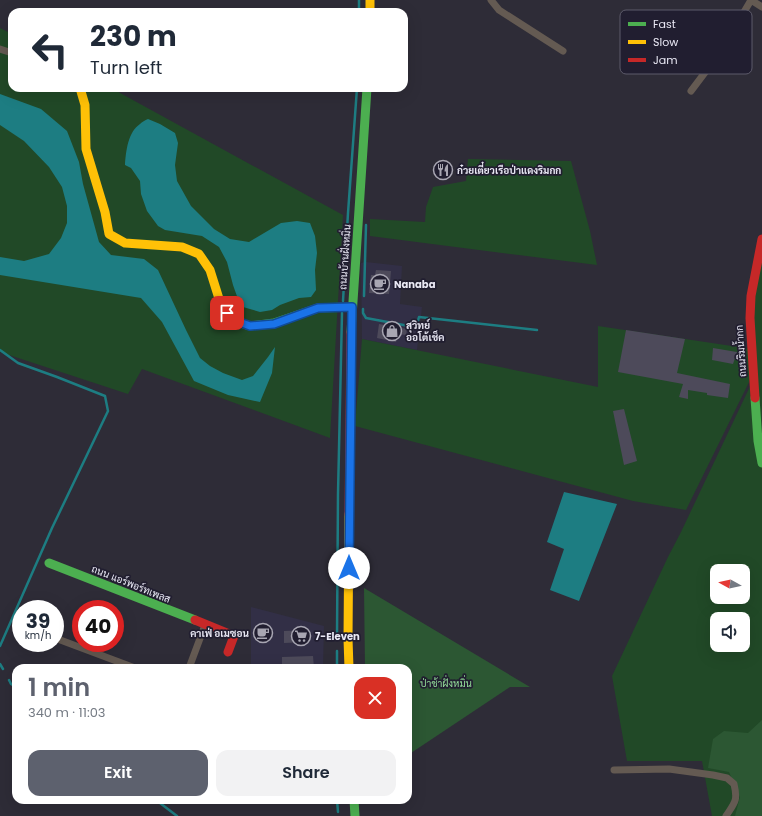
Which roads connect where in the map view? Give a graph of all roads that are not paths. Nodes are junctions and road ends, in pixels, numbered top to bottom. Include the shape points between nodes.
1 (491, 0) edge
2 (751, 0) edge
3 (762, 7) edge
4 (745, 10) edge
5 (563, 51) dead end
6 (705, 74) edge
7 (691, 91) dead end
8 (81, 92) edge
9 (366, 92) edge
10 (762, 239) edge
11 (352, 307) junction
12 (762, 462) edge
13 (49, 563) dead end
14 (205, 625) junction
15 (64, 641) edge
16 (228, 652) dead end
17 (124, 664) edge
18 (190, 664) edge
19 (349, 664) edge
20 (614, 770) dead end
21 (354, 804) edge
22 (356, 816) edge
23 (726, 816) edge

1 - 5 street via 499,10
2 - 3 street
2 - 4 street
6 - 7 street
8 - 11 street via 85,105 86,149 109,234 125,243 182,247 199,254 210,270 221,306 234,320 250,326 274,324 318,308
9 - 11 street, ถนนบ้านฝั่งหมิ่น
10 - 12 street, ถนนริมน้ำกก via 750,296 758,441
11 - 19 street, ถนนบ้านฝั่งหมิ่น
13 - 14 street, ถนน แอร์พอร์ทเพลส
14 - 16 street, ถนน แอร์พอร์ทเพลส via 234,636
14 - 18 street
15 - 17 street
20 - 23 street via 669,770 727,778 734,784 737,796
21 - 22 street

